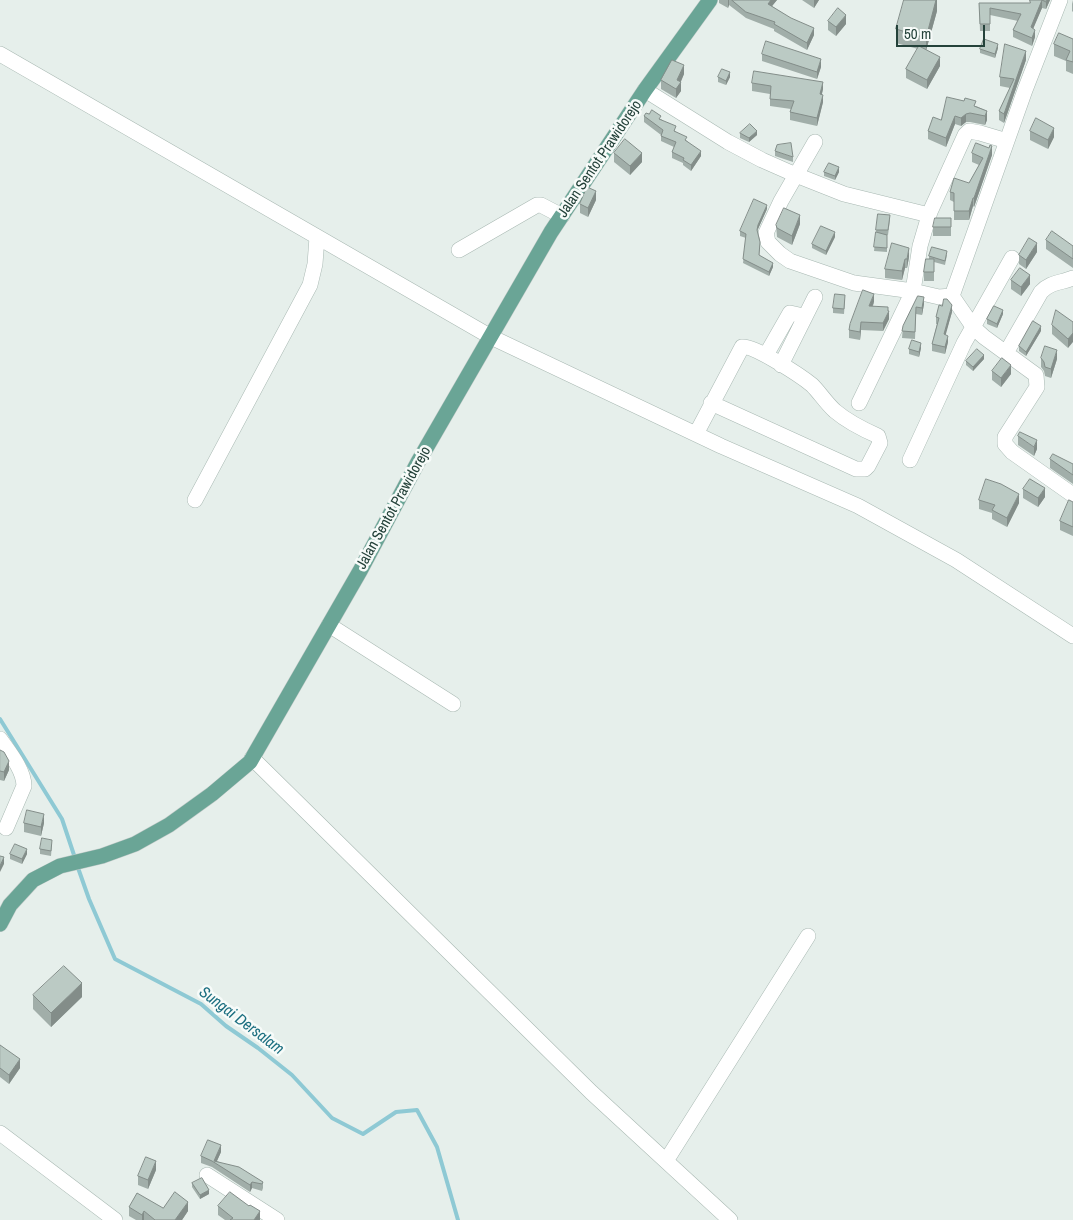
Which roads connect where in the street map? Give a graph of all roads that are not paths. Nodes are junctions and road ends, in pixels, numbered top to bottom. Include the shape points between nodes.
1 (710, 0) edge
2 (1060, 0) edge
3 (0, 54) edge
4 (645, 90) junction
5 (1007, 141) junction
6 (815, 142) dead end
7 (796, 175) junction
8 (562, 216) junction
9 (929, 216) junction
10 (317, 237) junction
11 (459, 250) dead end
12 (1012, 258) dead end
13 (1073, 278) edge
14 (913, 292) junction
15 (952, 296) junction
16 (814, 298) dead end
17 (804, 319) junction
18 (974, 328) junction
19 (491, 337) junction
20 (1006, 353) junction
21 (766, 355) junction
22 (781, 365) junction
23 (859, 402) dead end
24 (711, 403) junction
25 (696, 434) junction
26 (910, 460) dead end
27 (1073, 495) edge
28 (195, 500) dead end
29 (329, 625) junction
30 (1073, 636) edge
31 (453, 704) dead end
32 (0, 740) edge
33 (252, 758) junction
34 (6, 828) dead end
35 (0, 924) edge
36 (808, 936) dead end
37 (0, 1133) edge
38 (666, 1161) junction
39 (207, 1174) dead end
40 (115, 1220) edge
41 (277, 1220) edge
42 (730, 1220) edge

1 - 4 main road, Jalan Sentot Prawidorejo
2 - 5 street
3 - 10 street
4 - 7 street via 728,142
4 - 8 main road, Jalan Sentot Prawidorejo
5 - 9 street via 969,131
5 - 15 street
6 - 7 street
7 - 9 street via 844,194
7 - 14 street via 766,233 768,242 780,254 790,261 854,283
8 - 11 street via 542,205 537,206
8 - 19 main road, Jalan Sentot Prawidorejo
9 - 14 street via 920,246
10 - 19 street
10 - 28 street via 310,284
12 - 18 street
13 - 20 street via 1054,282 1041,292
14 - 15 street
14 - 23 street
15 - 18 street
16 - 17 street
17 - 21 street via 790,313
17 - 22 street
18 - 20 street
18 - 26 street
19 - 25 street
19 - 29 main road, Jalan Sentot Prawidorejo
20 - 27 street via 1036,375 1038,384 1005,437 1005,444
21 - 22 street
21 - 24 street via 742,347
22 - 24 street via 811,385 834,410 854,425 878,436 880,443 868,466 856,469
24 - 25 street
25 - 30 street via 858,506 956,560
29 - 31 street
29 - 33 main road, Jalan Sentot Prawidorejo
32 - 34 street via 24,781
33 - 35 main road, Jalan Sentot Prawidorejo via 235,776 169,825 135,844 60,866 33,880 10,905
33 - 38 street via 577,1078
36 - 38 street
37 - 40 street
38 - 42 street
39 - 41 street

